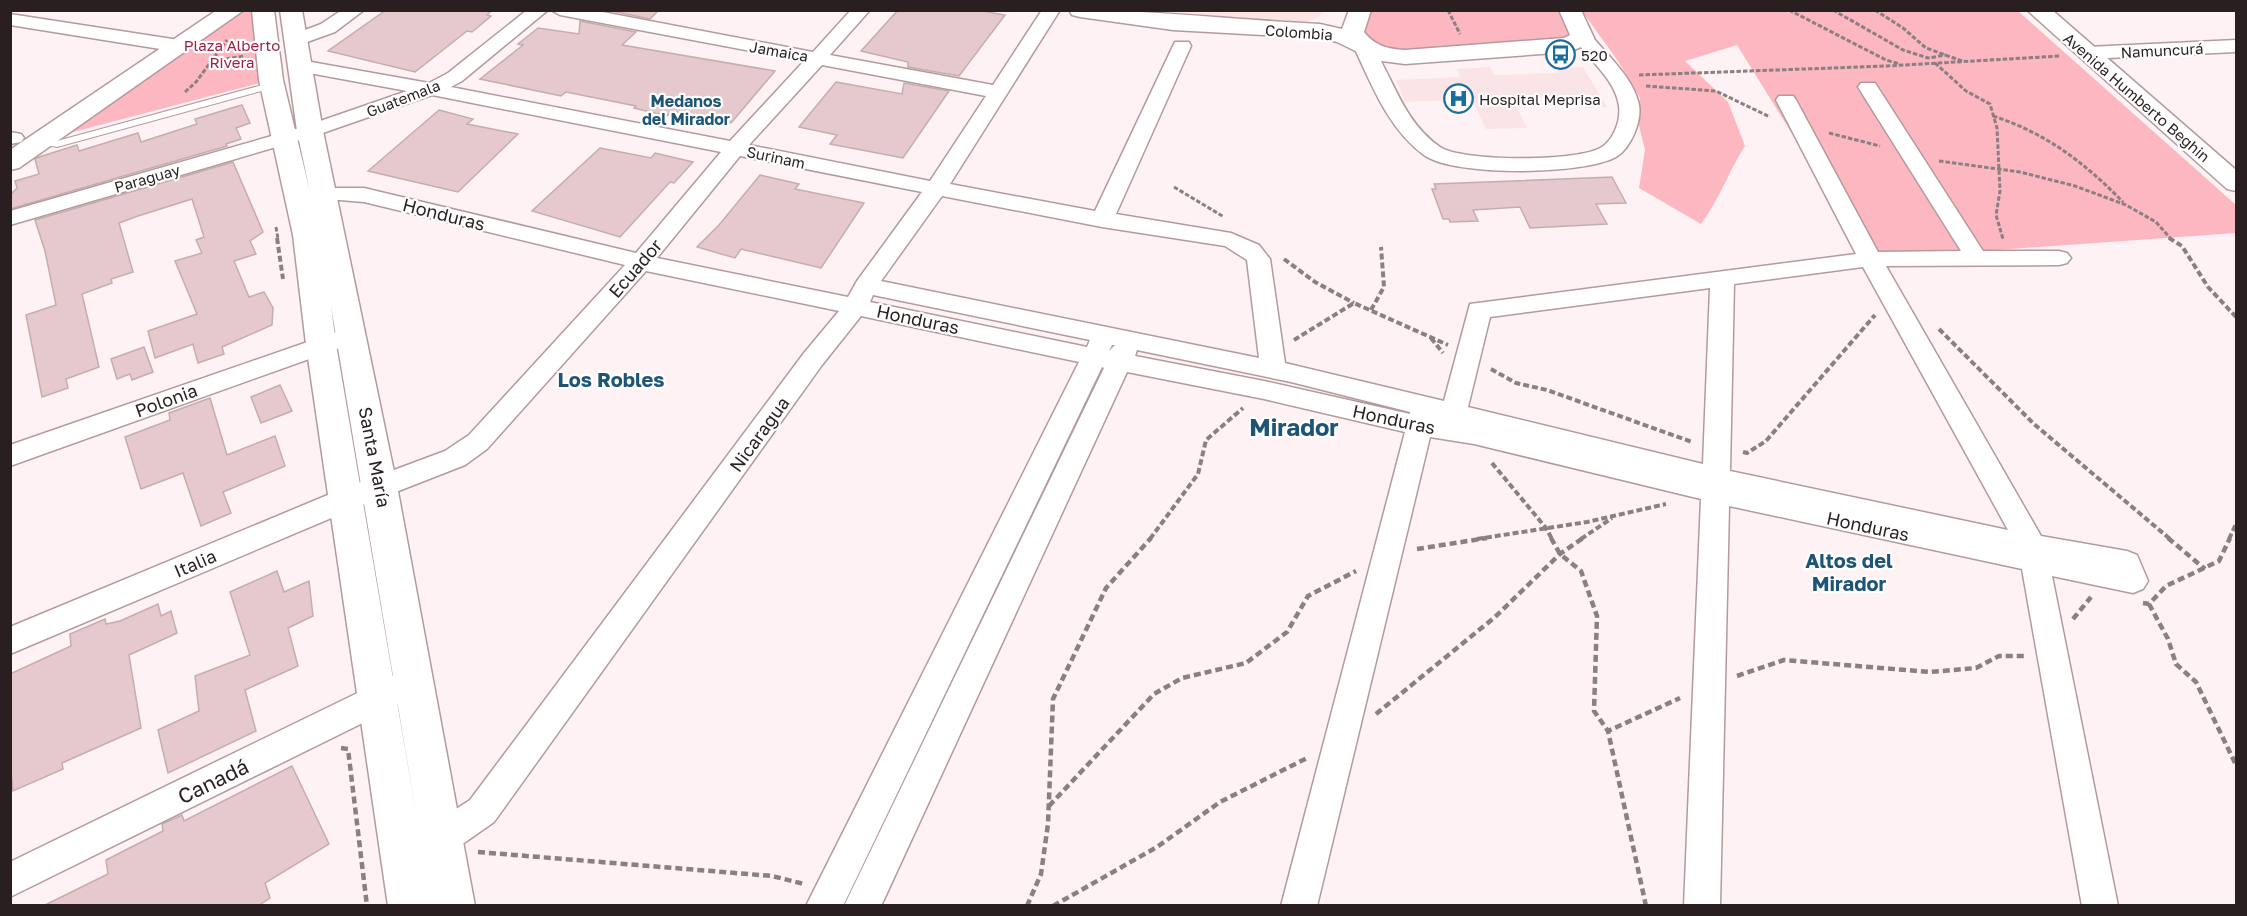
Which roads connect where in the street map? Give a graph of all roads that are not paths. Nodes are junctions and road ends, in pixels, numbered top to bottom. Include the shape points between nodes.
1 (206, 10) edge
2 (232, 10) edge
3 (263, 10) edge
4 (291, 10) edge
5 (355, 10) edge
6 (539, 10) edge
7 (560, 10) edge
8 (861, 10) edge
9 (1051, 10) edge
10 (1080, 10) edge
11 (2038, 10) edge
12 (1361, 11) edge
13 (1566, 12) edge
14 (10, 19) edge
15 (1583, 38) junction
16 (296, 40) junction
17 (156, 42) junction
18 (1362, 45) junction
19 (180, 46) junction
20 (1182, 46) dead end
21 (2236, 46) edge
22 (2087, 53) junction
23 (818, 58) junction
24 (300, 66) junction
25 (273, 85) junction
26 (1868, 87) dead end
27 (434, 88) junction
28 (998, 92) junction
29 (1786, 100) dead end
30 (296, 134) junction
31 (39, 141) junction
32 (11, 145) edge
33 (735, 148) junction
34 (2236, 183) edge
35 (934, 190) junction
36 (323, 193) junction
37 (10, 218) edge
38 (1102, 220) junction
39 (2059, 258) dead end
40 (1870, 259) junction
41 (1977, 259) junction
42 (641, 262) junction
43 (1722, 279) junction
44 (860, 296) junction
45 (336, 340) junction
46 (1112, 349) junction
47 (1273, 377) junction
48 (1421, 417) junction
49 (1460, 417) junction
50 (10, 456) edge
51 (1715, 485) junction
52 (380, 486) junction
53 (345, 500) junction
54 (2034, 554) junction
55 (10, 641) edge
56 (414, 679) junction
57 (378, 700) junction
58 (442, 838) junction
59 (10, 879) edge
60 (828, 898) edge
61 (410, 906) edge
62 (453, 906) edge
63 (862, 906) edge
64 (1299, 906) edge
65 (1702, 906) edge
66 (2100, 906) edge

1 - 17 street
2 - 19 street
3 - 25 street, Santa María
4 - 16 street, Santa María
5 - 16 street via 328,28
6 - 27 street, Guatemala via 455,77
7 - 23 street, Jamaica
8 - 23 street, Ecuador
9 - 28 street, Nicaragua
10 - 18 street, Colombia via 1239,29 1320,31
11 - 22 street, Avenida Humberto Beghin
12 - 18 street via 1353,32
13 - 15 street via 1581,29
14 - 17 street
15 - 18 street, Colombia via 1557,48 1405,57 1382,55
15 - 18 street via 1613,75 1629,103 1617,147 1588,159 1515,163 1456,161 1428,148 1384,95
16 - 24 street, Santa María
17 - 19 street
17 - 32 street
19 - 31 street
20 - 38 street
21 - 22 street, Namuncurá
22 - 34 street, Avenida Humberto Beghin
23 - 28 street, Jamaica
23 - 33 street, Ecuador
24 - 27 street, Surinam
24 - 30 street, Santa María
25 - 30 street, Santa María
25 - 31 lane via 57,144
26 - 41 street
27 - 30 street, Guatemala
27 - 33 street, Surinam
28 - 35 street, Nicaragua
29 - 40 street
30 - 36 street, Santa María
30 - 37 street, Paraguay
30 - 45 street, Santa María via 307,235
31 - 32 street
33 - 35 street, Surinam
33 - 42 street, Ecuador
35 - 38 street, Surinam
35 - 44 street, Nicaragua
36 - 42 street, Honduras via 364,195
36 - 45 street, Santa María
38 - 47 street, Surinam via 1231,240 1251,250 1258,260
39 - 41 street
40 - 41 street
40 - 43 street
40 - 54 street
42 - 44 street, Honduras
42 - 52 street, Ecuador via 478,442 455,458
43 - 49 street via 1479,310
43 - 51 street
44 - 46 street, Honduras
44 - 58 street, Nicaragua via 482,811
45 - 50 street, Polonia
45 - 52 street, Santa María
45 - 53 street, Santa María
46 - 47 street, Honduras
46 - 60 street
46 - 63 street
47 - 48 street, Honduras
48 - 49 street, Honduras
48 - 64 street
49 - 51 street, Honduras
51 - 54 street, Honduras
51 - 65 street
52 - 53 street, Italia
52 - 56 street, Santa María
53 - 55 street, Italia
53 - 57 street, Santa María
54 - 66 street
56 - 57 street, Canadá
56 - 58 street, Santa María
57 - 59 street, Canadá
57 - 61 street, Santa María
58 - 62 street, Santa María

